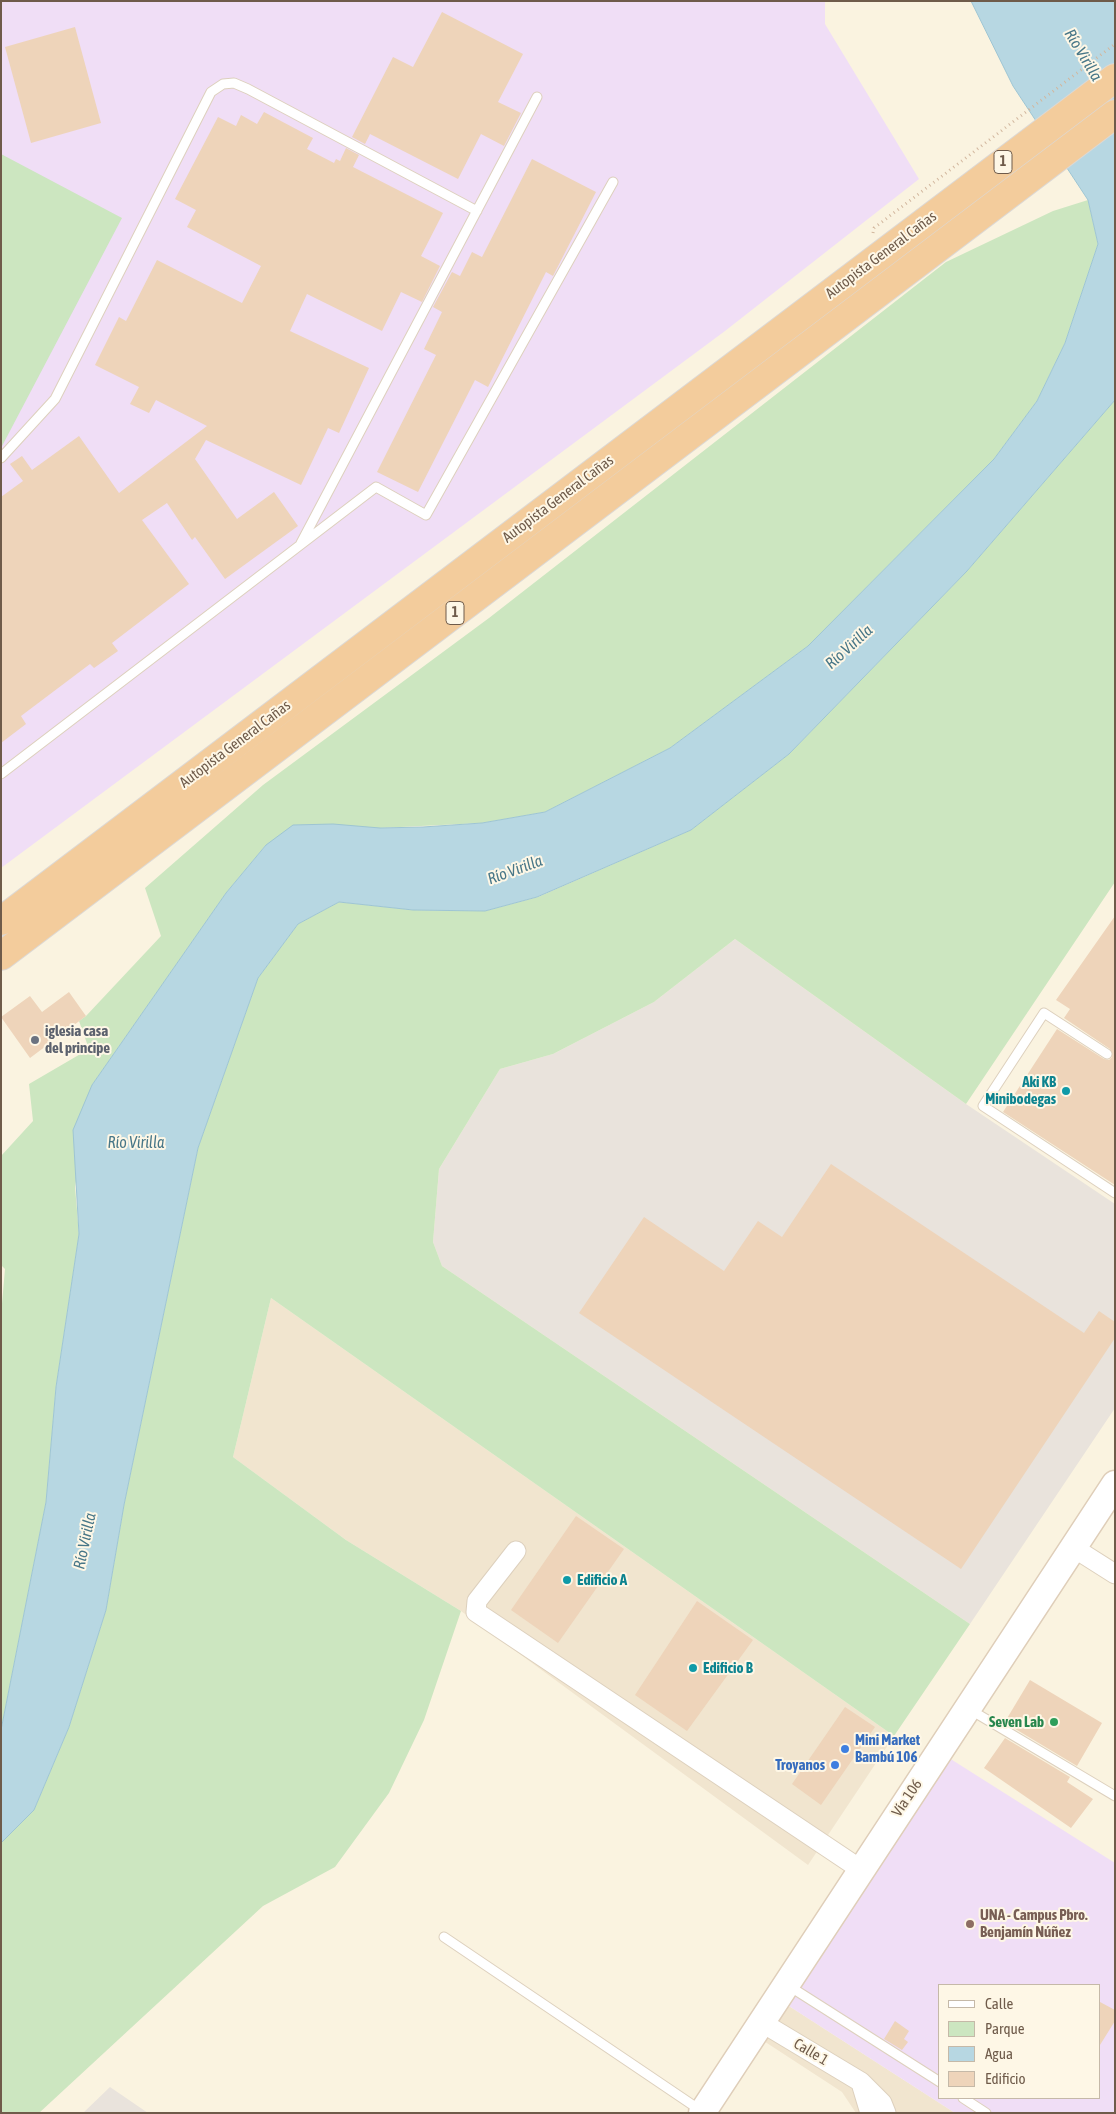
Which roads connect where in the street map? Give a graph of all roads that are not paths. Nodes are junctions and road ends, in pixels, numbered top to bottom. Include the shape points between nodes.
1 (1115, 78) edge
2 (537, 97) dead end
3 (1115, 114) edge
4 (613, 182) dead end
5 (477, 211) junction
6 (1, 458) edge
7 (299, 548) junction
8 (1, 774) edge
9 (1, 921) edge
10 (1, 956) edge
11 (1107, 1054) dead end
12 (1115, 1194) edge
13 (1115, 1484) edge
14 (1074, 1548) junction
15 (516, 1551) dead end
16 (1115, 1574) edge
17 (968, 1708) junction
18 (1115, 1796) edge
19 (860, 1869) junction
20 (444, 1937) dead end
21 (787, 1984) junction
22 (761, 2022) junction
23 (938, 2081) edge
24 (861, 2082) junction
25 (965, 2099) edge
26 (702, 2112) edge
27 (870, 2113) edge
28 (886, 2113) edge
29 (986, 2113) edge

1 - 9 highway, Autopista General Cañas / 1 via 883,237
2 - 5 lane
3 - 10 highway, Autopista General Cañas / 1
4 - 7 lane via 426,515 376,487
5 - 6 lane via 248,88 234,83 223,84 211,92 55,399
5 - 7 lane
7 - 8 lane
11 - 12 lane via 1044,1013 983,1106
13 - 14 main road, Vía 106
14 - 16 street
14 - 17 main road, Vía 106
15 - 19 street via 477,1601 476,1612
17 - 18 lane
17 - 19 main road, Vía 106
19 - 21 main road, Vía 106
20 - 26 lane
21 - 22 main road, Vía 106
21 - 23 lane
22 - 24 street, Calle 1
22 - 26 main road, Vía 106
24 - 27 street
24 - 28 street, Calle 1 via 882,2103
25 - 29 lane

